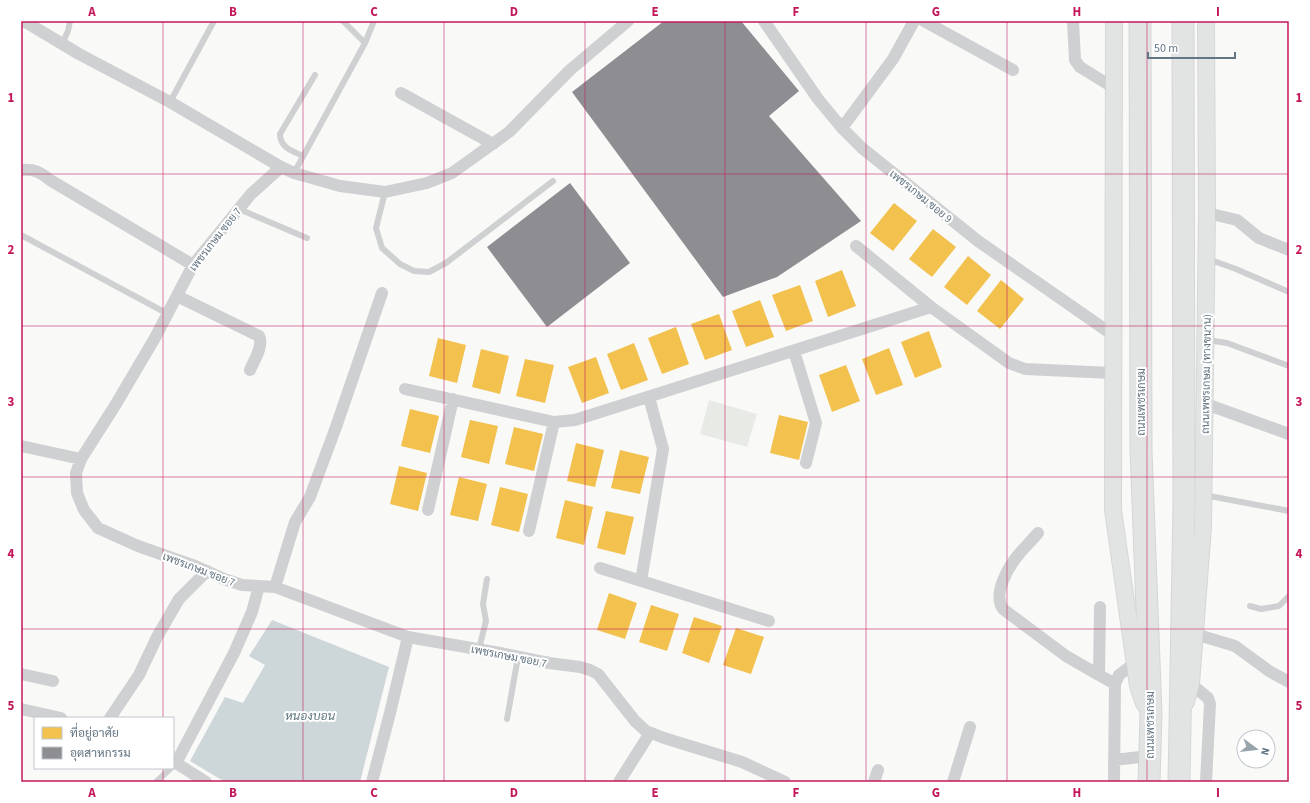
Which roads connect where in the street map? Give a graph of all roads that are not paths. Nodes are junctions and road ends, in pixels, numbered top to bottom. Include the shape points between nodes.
1 (24, 21) edge
2 (70, 21) edge
3 (214, 21) edge
4 (343, 21) edge
5 (374, 21) edge
6 (628, 21) edge
7 (764, 21) edge
8 (914, 21) edge
9 (924, 21) edge
10 (1073, 21) edge
11 (1114, 21) edge
12 (1140, 21) edge
13 (1183, 21) edge
14 (1206, 21) edge
15 (21, 24) edge
16 (365, 43) junction
17 (62, 44) junction
18 (1013, 70) dead end
19 (315, 75) dead end
20 (1114, 88) junction
21 (401, 93) dead end
22 (170, 102) junction
23 (842, 128) junction
24 (493, 144) junction
25 (303, 156) junction
26 (281, 167) junction
27 (21, 170) edge
28 (294, 173) junction
29 (553, 180) dead end
30 (385, 192) junction
31 (238, 208) junction
32 (1207, 213) junction
33 (21, 235) edge
34 (307, 238) dead end
35 (856, 246) dead end
36 (1289, 250) edge
37 (1207, 258) junction
38 (193, 265) junction
39 (1289, 292) edge
40 (382, 293) dead end
41 (177, 296) junction
42 (932, 307) junction
43 (168, 314) junction
44 (1113, 335) junction
45 (1206, 340) junction
46 (794, 351) junction
47 (1289, 366) edge
48 (250, 370) dead end
49 (1112, 373) junction
50 (405, 389) dead end
51 (649, 397) junction
52 (453, 399) junction
53 (1206, 404) junction
54 (554, 422) junction
55 (1289, 434) edge
56 (21, 446) edge
57 (81, 458) junction
58 (806, 463) dead end
59 (1204, 495) junction
60 (428, 510) dead end
61 (1289, 511) edge
62 (529, 531) dead end
63 (1038, 533) dead end
64 (600, 568) dead end
65 (207, 571) junction
66 (487, 579) dead end
67 (641, 581) junction
68 (259, 586) junction
69 (275, 587) junction
70 (1289, 596) edge
71 (1250, 606) dead end
72 (1100, 607) dead end
73 (769, 621) dead end
74 (1195, 634) junction
75 (408, 637) junction
76 (479, 649) junction
77 (518, 657) junction
78 (1134, 663) junction
79 (21, 674) edge
80 (1099, 675) junction
81 (53, 680) dead end
82 (1289, 682) edge
83 (1115, 684) junction
84 (1191, 684) junction
85 (21, 710) edge
86 (1151, 714) junction
87 (56, 717) edge
88 (111, 717) edge
89 (507, 719) dead end
90 (1180, 725) junction
91 (970, 727) dead end
92 (650, 733) junction
93 (1149, 756) junction
94 (1114, 760) junction
95 (174, 766) edge
96 (171, 769) edge
97 (878, 770) dead end
98 (156, 782) edge
99 (206, 782) edge
100 (372, 782) edge
101 (619, 782) edge
102 (785, 782) edge
103 (874, 782) edge
104 (953, 782) edge
105 (1114, 782) edge
106 (1149, 782) edge
107 (1179, 782) edge
108 (1206, 782) edge

1 - 15 street
1 - 17 street
2 - 17 lane
3 - 22 lane
4 - 16 lane
5 - 16 lane
6 - 24 street via 570,70 509,132
7 - 23 street, เพชรเกษม ซอย 9 via 818,99
8 - 23 street via 893,59
9 - 18 street
10 - 20 street via 1075,60 1080,67
11 - 20 main road
12 - 86 highway, ถนนเพชรเกษม via 1141,450
13 - 90 highway via 1184,504
14 - 32 main road, ถนนเพชรเกษม (ทางขนาน)
16 - 25 lane
17 - 22 street
19 - 25 lane via 280,134 284,146
20 - 44 main road
21 - 24 street
22 - 26 street
23 - 44 street, เพชรเกษม ซอย 9 via 862,148 978,241
24 - 30 street via 452,173 427,183
25 - 28 lane
26 - 28 street
26 - 31 street, เพชรเกษม ซอย 7
27 - 38 street via 39,172
28 - 30 street via 340,186
29 - 30 lane via 446,263 429,272 414,271 400,264 382,248 376,228
31 - 34 lane
31 - 38 street, เพชรเกษม ซอย 7
32 - 36 street via 1237,220 1259,238
32 - 37 main road, ถนนเพชรเกษม (ทางขนาน)
33 - 43 lane
35 - 42 street
37 - 39 lane
37 - 45 main road, ถนนเพชรเกษม (ทางขนาน)
38 - 41 street, เพชรเกษม ซอย 7
40 - 69 street via 310,496 295,522
41 - 43 street, เพชรเกษม ซอย 7
41 - 48 street via 259,336 260,344
42 - 46 street
42 - 49 street via 1009,363 1025,369
43 - 57 street, เพชรเกษม ซอย 7 via 116,404
44 - 49 main road
45 - 47 lane via 1227,343
45 - 53 main road, ถนนเพชรเกษม (ทางขนาน)
46 - 51 street
46 - 58 street via 816,423
49 - 78 main road via 1113,510
50 - 52 street
51 - 54 street via 575,420
51 - 67 street via 663,449
52 - 54 street
52 - 60 street
53 - 55 street
53 - 59 main road, ถนนเพชรเกษม (ทางขนาน)
54 - 62 street
56 - 57 street
57 - 65 street, เพชรเกษม ซอย 7 via 76,473 77,493 84,510 98,528 138,546
59 - 61 lane
59 - 74 main road, ถนนเพชรเกษม (ทางขนาน)
63 - 80 street via 1018,554 1008,570 1001,585 1000,604 1003,609 1066,656
64 - 67 street
65 - 68 street, เพชรเกษม ซอย 7 via 242,585
65 - 88 street via 179,599 139,675
66 - 76 lane via 483,604 486,620
67 - 73 street
68 - 69 street, เพชรเกษม ซอย 7
68 - 95 street via 252,612 234,653
69 - 75 street, เพชรเกษม ซอย 7
70 - 71 lane via 1279,606 1261,609
72 - 80 street
74 - 82 street via 1235,646
74 - 84 main road, ถนนเพชรเกษม (ทางขนาน)
75 - 76 street, เพชรเกษม ซอย 7
75 - 100 street
76 - 77 street, เพชรเกษม ซอย 7
77 - 89 lane
77 - 92 street, เพชรเกษม ซอย 7 via 580,667 598,674 636,721
78 - 83 street via 1119,675
78 - 86 main road via 1143,701
79 - 81 street
80 - 83 street
83 - 94 street
84 - 90 main road, ถนนเพชรเกษม (ทางขนาน)
84 - 108 street via 1208,698 1210,704
85 - 87 street
86 - 93 highway, ถนนเพชรเกษม
90 - 107 highway
91 - 104 street
92 - 101 street
92 - 102 street, เพชรเกษม ซอย 7 via 742,762
93 - 94 street
93 - 106 highway, ถนนเพชรเกษม
94 - 105 street
95 - 99 street
96 - 98 lane
97 - 103 street

